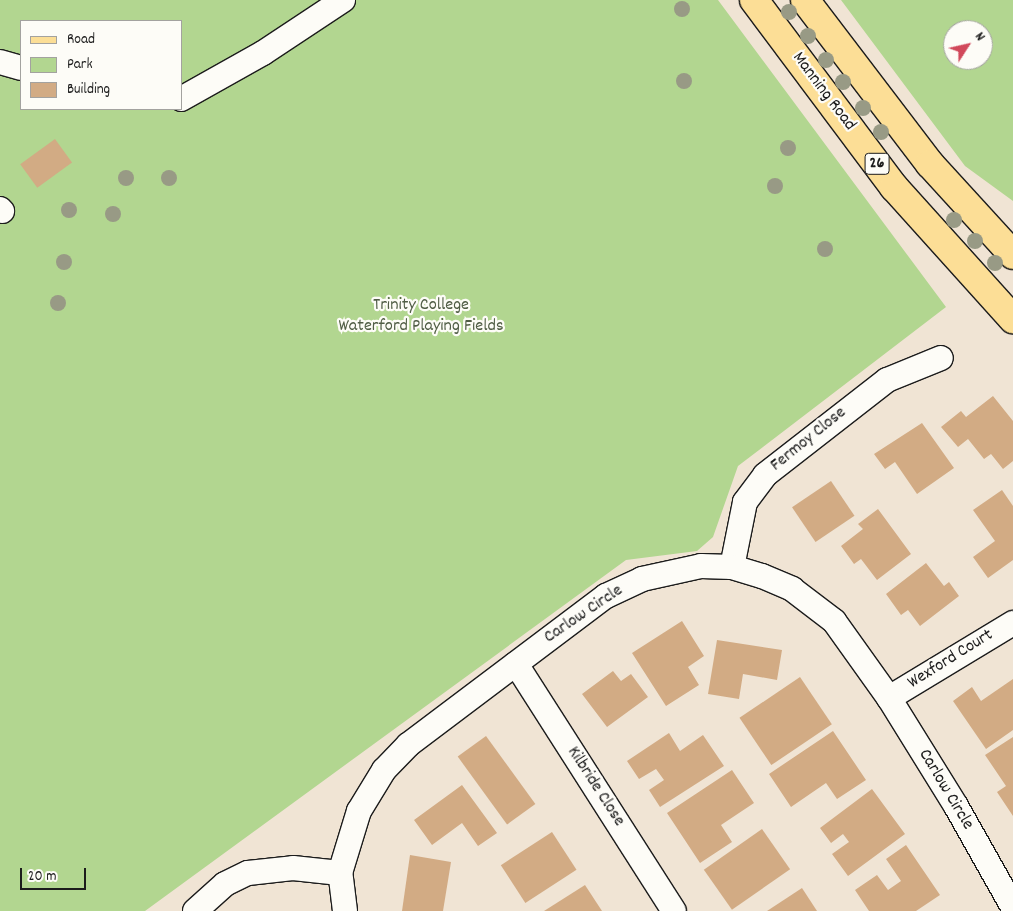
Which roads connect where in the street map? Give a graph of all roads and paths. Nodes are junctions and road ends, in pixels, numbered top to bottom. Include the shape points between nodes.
1 (343, 0) edge
2 (754, 0) edge
3 (805, 0) edge
4 (0, 62) edge
5 (20, 68) edge
6 (182, 98) edge
7 (1013, 255) edge
8 (1013, 319) edge
9 (941, 358) dead end
10 (732, 567) junction
11 (1013, 622) edge
12 (516, 664) junction
13 (888, 698) junction
14 (340, 873) junction
15 (1013, 907) edge
16 (195, 911) edge
17 (346, 911) edge
18 (674, 911) edge

1 - 6 street via 263,53
2 - 8 main road, Manning Road / 26 via 894,187
3 - 7 main road, 26 via 930,164
4 - 5 street
9 - 10 street, Fermoy Close via 887,380 765,475 745,502
10 - 12 street, Carlow Circle via 673,570 622,587 592,605
10 - 13 street, Carlow Circle via 792,589 834,621
11 - 13 street, Wexford Court
12 - 14 street, Carlow Circle via 408,745 384,770 359,811
12 - 18 street, Kilbride Close
13 - 15 street, Carlow Circle via 956,806
14 - 16 street via 293,868 248,874 225,884
14 - 17 street, Carlow Circle

